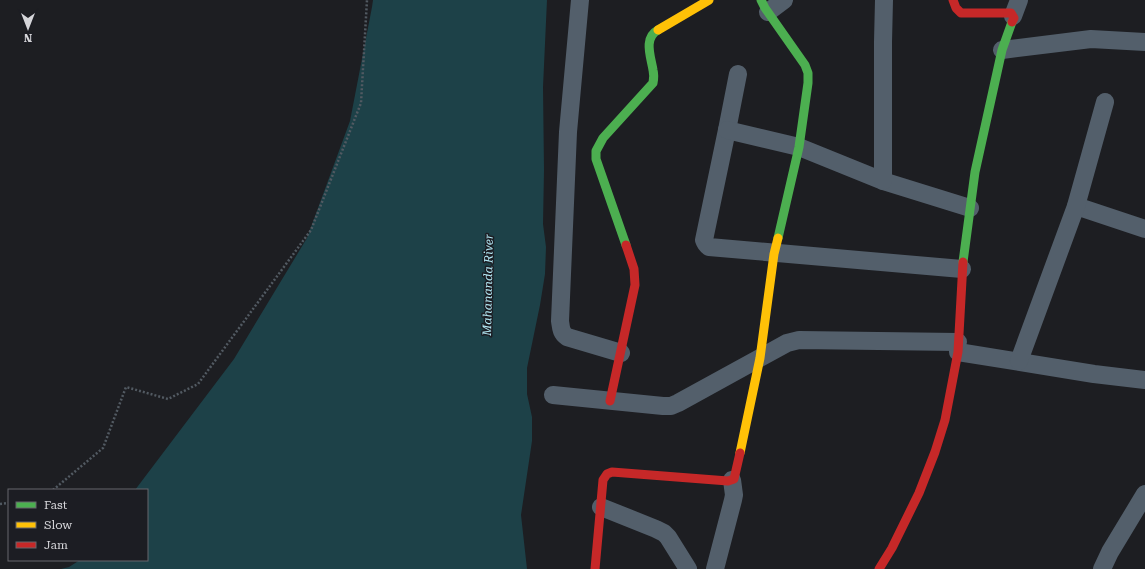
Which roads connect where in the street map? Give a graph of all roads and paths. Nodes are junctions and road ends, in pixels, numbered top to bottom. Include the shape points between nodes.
1 (367, 0) edge
2 (580, 0) edge
3 (709, 0) edge
4 (784, 0) edge
5 (884, 0) edge
6 (954, 0) edge
7 (764, 6) edge
8 (1016, 8) edge
9 (1145, 42) edge
10 (1002, 50) junction
11 (738, 74) dead end
12 (1105, 102) dead end
13 (727, 130) junction
14 (799, 147) junction
15 (883, 181) junction
16 (1076, 206) junction
17 (970, 208) junction
18 (1145, 228) edge
19 (774, 254) junction
20 (962, 269) junction
21 (958, 347) junction
22 (621, 353) junction
23 (760, 358) junction
24 (1019, 361) junction
25 (1145, 380) edge
26 (553, 395) dead end
27 (610, 401) junction
28 (732, 480) junction
29 (54, 489) edge
30 (1145, 494) edge
31 (601, 507) junction
32 (595, 569) edge
33 (688, 569) edge
34 (715, 569) edge
35 (879, 569) edge
36 (1102, 569) edge

1 - 29 path via 361,103 311,230 198,384 168,399 126,387 103,448
2 - 22 street via 568,132 560,321 563,334 567,337
3 - 22 street via 651,35 649,43 653,83 603,138 596,151 596,159 635,277
4 - 7 street
5 - 15 street
6 - 8 street via 954,5 961,13 1011,13
7 - 14 street via 808,73
8 - 10 street
9 - 10 street via 1091,39
10 - 17 street via 975,172
11 - 13 street
12 - 16 street
13 - 14 street
13 - 19 street via 705,243 709,247
14 - 15 street
14 - 19 street
15 - 17 street
16 - 18 street
16 - 24 street
17 - 20 street
19 - 20 street
19 - 23 street
20 - 21 street
21 - 23 street via 799,340 787,343
21 - 24 street
21 - 35 street via 945,420 935,452 919,493
22 - 27 street
23 - 27 street via 671,406
23 - 28 street via 735,476
24 - 25 street
26 - 27 street
28 - 31 street via 609,473 603,480
28 - 34 street via 734,500
30 - 36 street
31 - 32 street
31 - 33 street via 664,533

